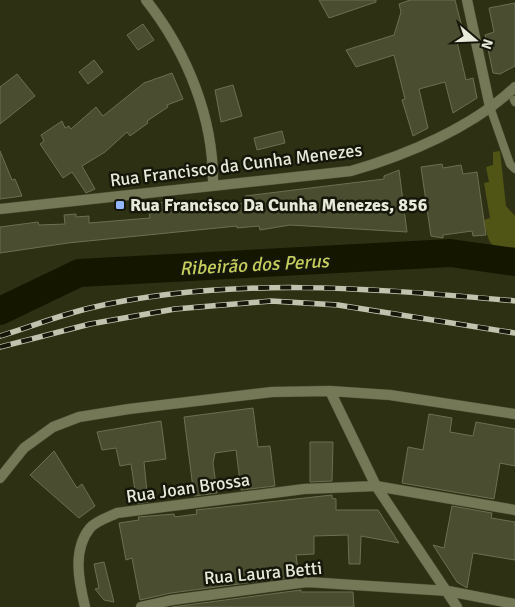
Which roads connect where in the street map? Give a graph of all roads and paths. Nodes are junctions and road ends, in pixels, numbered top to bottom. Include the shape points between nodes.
1 (146, 0) edge
2 (467, 0) edge
3 (515, 87) edge
4 (501, 100) junction
5 (515, 101) edge
6 (490, 107) junction
7 (515, 169) edge
8 (213, 185) junction
9 (0, 209) edge
10 (330, 391) junction
11 (515, 414) edge
12 (0, 478) edge
13 (376, 486) junction
14 (515, 510) edge
15 (448, 591) junction
16 (515, 604) edge
17 (85, 607) edge
18 (141, 607) edge
19 (457, 607) edge

1 - 8 street via 180,50 209,130
2 - 6 street
3 - 4 street, Rua Francisco da Cunha Menezes
4 - 5 street
4 - 6 street, Rua Francisco da Cunha Menezes
6 - 7 lane via 510,164
6 - 8 street, Rua Francisco da Cunha Menezes via 425,144 351,171
8 - 9 street, Rua Francisco da Cunha Menezes
10 - 11 street via 390,395
10 - 12 street via 272,392 79,417 53,428 24,448
10 - 13 street
13 - 14 street, Rua Joan Brossa
13 - 15 street
13 - 17 street, Rua Joan Brossa via 304,489 117,514 91,527 82,542 79,581
15 - 16 street, Rua Laura Betti
15 - 18 street, Rua Laura Betti via 307,582
15 - 19 street

